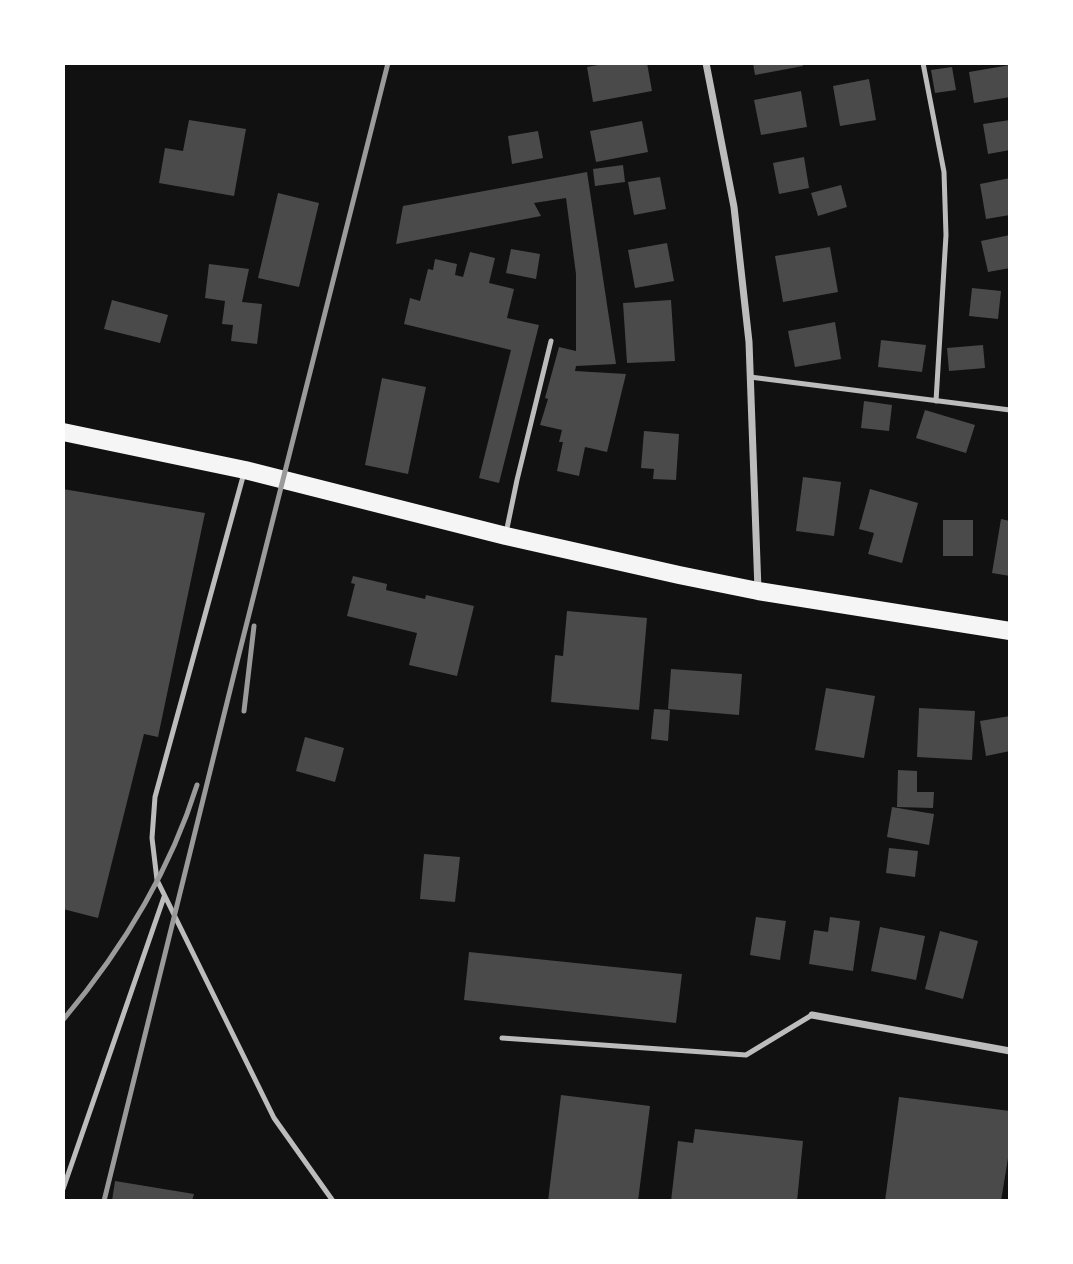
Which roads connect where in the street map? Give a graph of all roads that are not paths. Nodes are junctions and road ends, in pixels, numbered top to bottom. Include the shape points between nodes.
1 (706, 63) edge
2 (923, 63) edge
3 (551, 341) dead end
4 (750, 377) junction
5 (936, 401) junction
6 (1010, 410) edge
7 (63, 432) edge
8 (245, 470) junction
9 (506, 536) junction
10 (758, 591) junction
11 (1010, 631) edge
12 (164, 897) junction
13 (812, 1015) joint
14 (502, 1038) dead end
15 (1010, 1051) edge
16 (63, 1189) edge
17 (333, 1201) edge

1 - 4 street via 734,206
2 - 5 lane via 944,172 946,235
3 - 9 lane
4 - 5 lane
4 - 10 street
5 - 6 lane
7 - 8 main road
8 - 9 main road
8 - 12 lane via 155,797 152,838
9 - 10 main road
10 - 11 main road
12 - 16 lane
12 - 17 lane via 274,1118
13 - 14 lane via 746,1055
13 - 15 street

